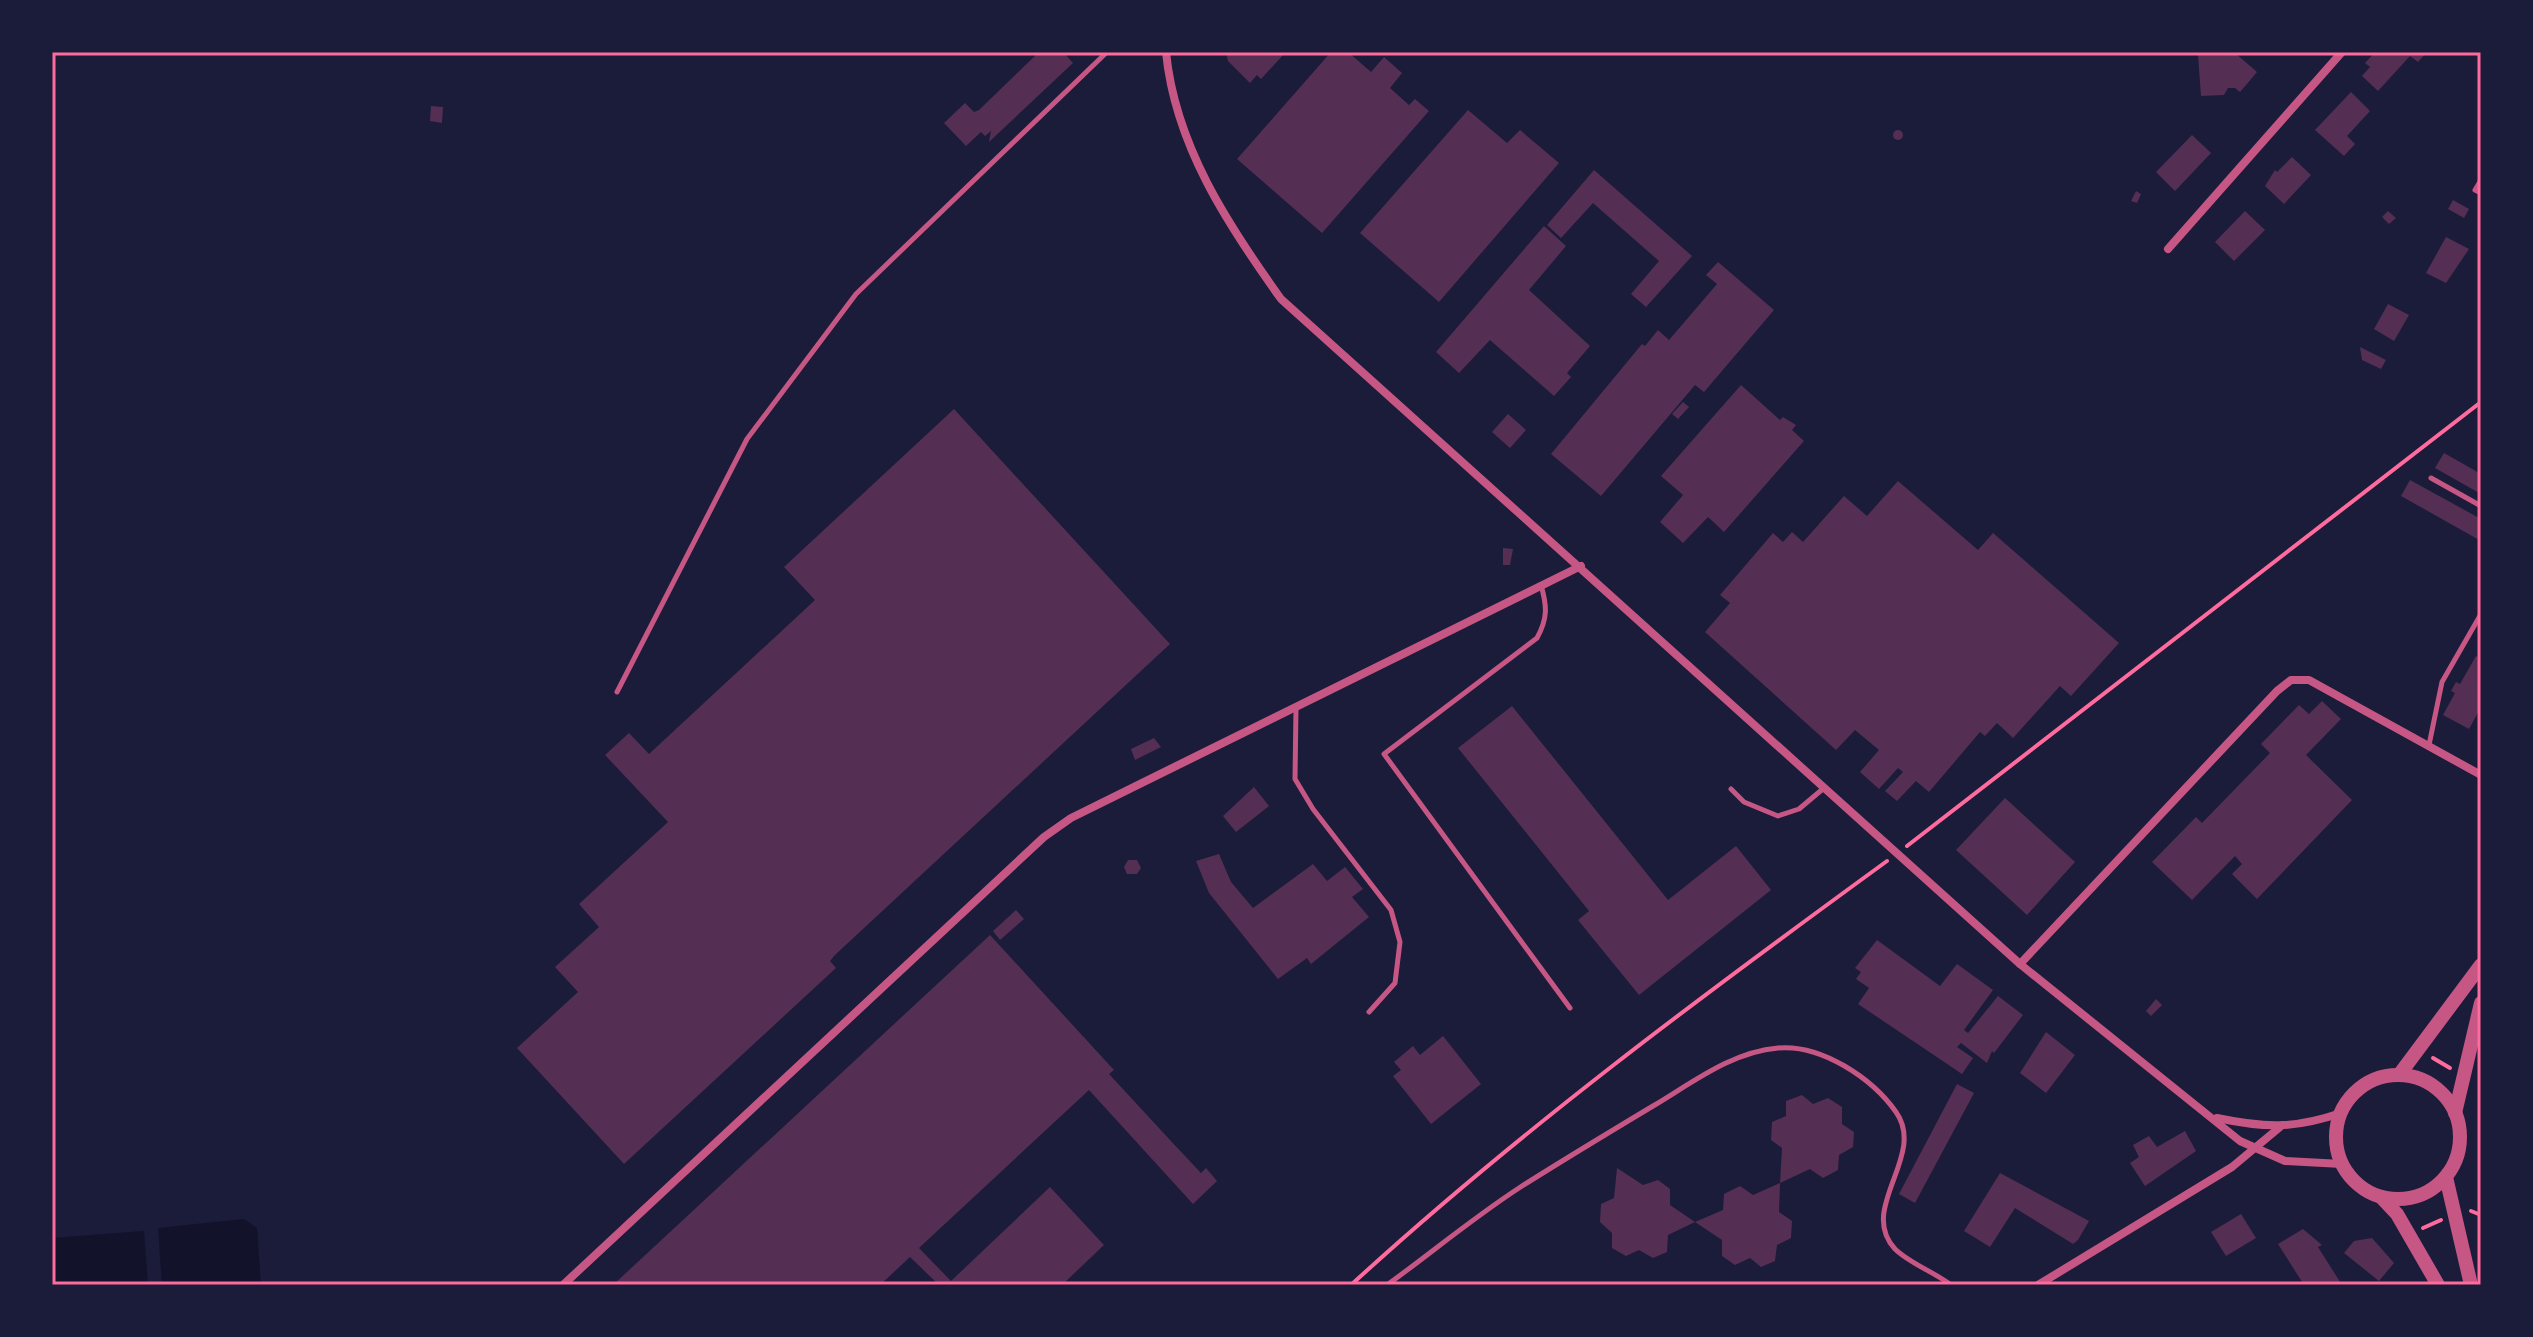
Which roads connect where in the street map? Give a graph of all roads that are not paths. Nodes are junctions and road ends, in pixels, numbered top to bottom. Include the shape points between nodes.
1 (1107, 52) edge
2 (1166, 52) edge
3 (2342, 52) edge
4 (2481, 180) edge
5 (2481, 193) edge
6 (2168, 249) dead end
7 (2431, 478) dead end
8 (2481, 506) edge
9 (1581, 566) junction
10 (1541, 585) junction
11 (2481, 614) edge
12 (617, 692) dead end
13 (1296, 708) junction
14 (2428, 746) junction
15 (2481, 775) edge
16 (1824, 788) junction
17 (1731, 789) dead end
18 (2020, 964) junction
19 (2481, 965) edge
20 (2481, 1003) edge
21 (1570, 1008) dead end
22 (1369, 1012) dead end
23 (2399, 1075) junction
24 (2341, 1113) junction
25 (2455, 1113) junction
26 (2214, 1117) junction
27 (2280, 1127) junction
28 (2255, 1150) junction
29 (2342, 1164) junction
30 (2446, 1177) junction
31 (2381, 1197) junction
32 (563, 1285) edge
33 (1387, 1285) edge
34 (1951, 1285) edge
35 (2038, 1285) edge
36 (2438, 1285) edge
37 (2471, 1285) edge

1 - 12 lane via 856,294 747,439
2 - 9 street via 1168,76 1207,185 1225,221 1281,299
3 - 6 street
4 - 5 lane via 2475,190
7 - 8 lane
9 - 10 street
9 - 16 street
10 - 13 street
10 - 21 lane via 1546,623 1537,638 1384,754
11 - 14 lane via 2442,682
13 - 22 lane via 1295,779 1391,910 1400,942 1395,983
13 - 32 street via 1071,818 1044,837
14 - 15 street
14 - 18 street via 2309,680 2291,680
16 - 17 lane via 1799,809 1778,816 1744,802
16 - 18 street
18 - 26 street
19 - 23 street
20 - 25 street
23 - 24 street via 2371,1081
23 - 25 street via 2439,1090
24 - 27 street
24 - 29 street via 2336,1137
25 - 30 street via 2460,1141
26 - 27 street
26 - 28 street
27 - 28 street
28 - 29 street via 2285,1161
28 - 35 street
29 - 31 street via 2367,1191
30 - 31 street via 2409,1198
30 - 37 street
31 - 36 street via 2397,1214
33 - 34 lane via 1517,1190 1630,1120 1734,1058 1779,1047 1815,1052 1859,1075 1895,1111 1905,1139 1883,1210 1887,1238 1897,1251

